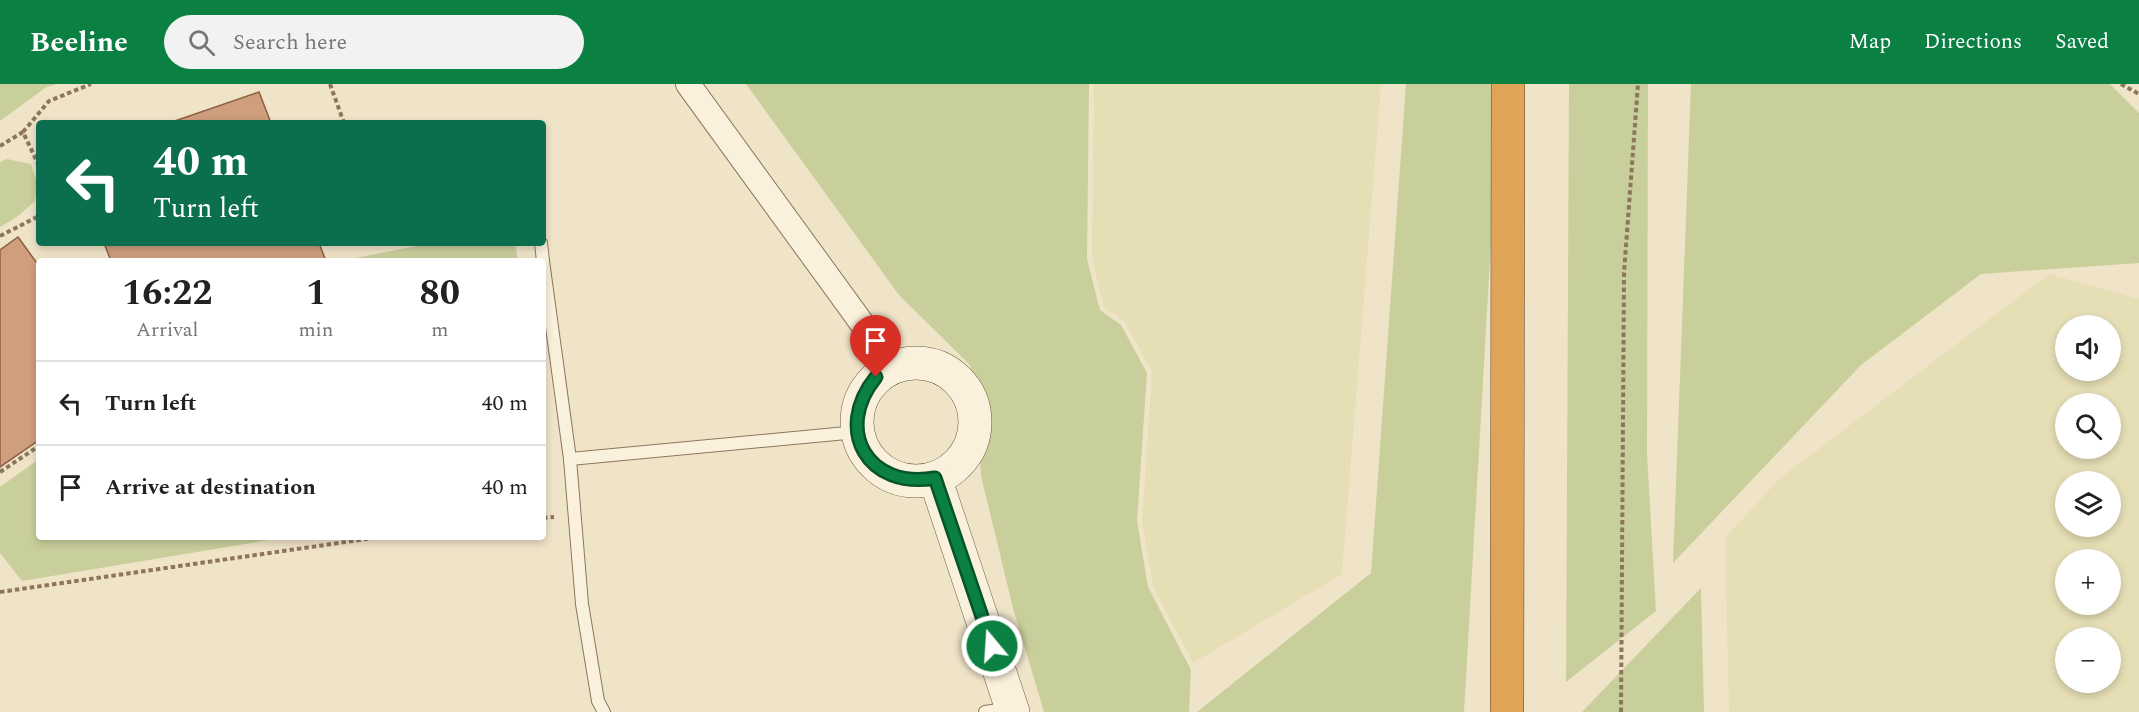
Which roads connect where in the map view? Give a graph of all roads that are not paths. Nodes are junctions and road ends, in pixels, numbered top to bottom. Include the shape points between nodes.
1 (688, 84) edge
2 (1508, 84) edge
3 (546, 283) edge
4 (893, 366) junction
5 (857, 432) junction
6 (570, 459) junction
7 (935, 478) junction
8 (1004, 711) edge
9 (604, 712) edge
10 (1507, 712) edge

1 - 4 street
2 - 10 highway
3 - 6 lane
4 - 5 street via 876,377 864,393 856,412
4 - 7 street via 910,362 944,369 958,379 974,409 972,443 951,470
5 - 6 lane
5 - 7 street via 867,456 885,474 901,480
6 - 9 lane via 582,604 598,701
7 - 8 street

